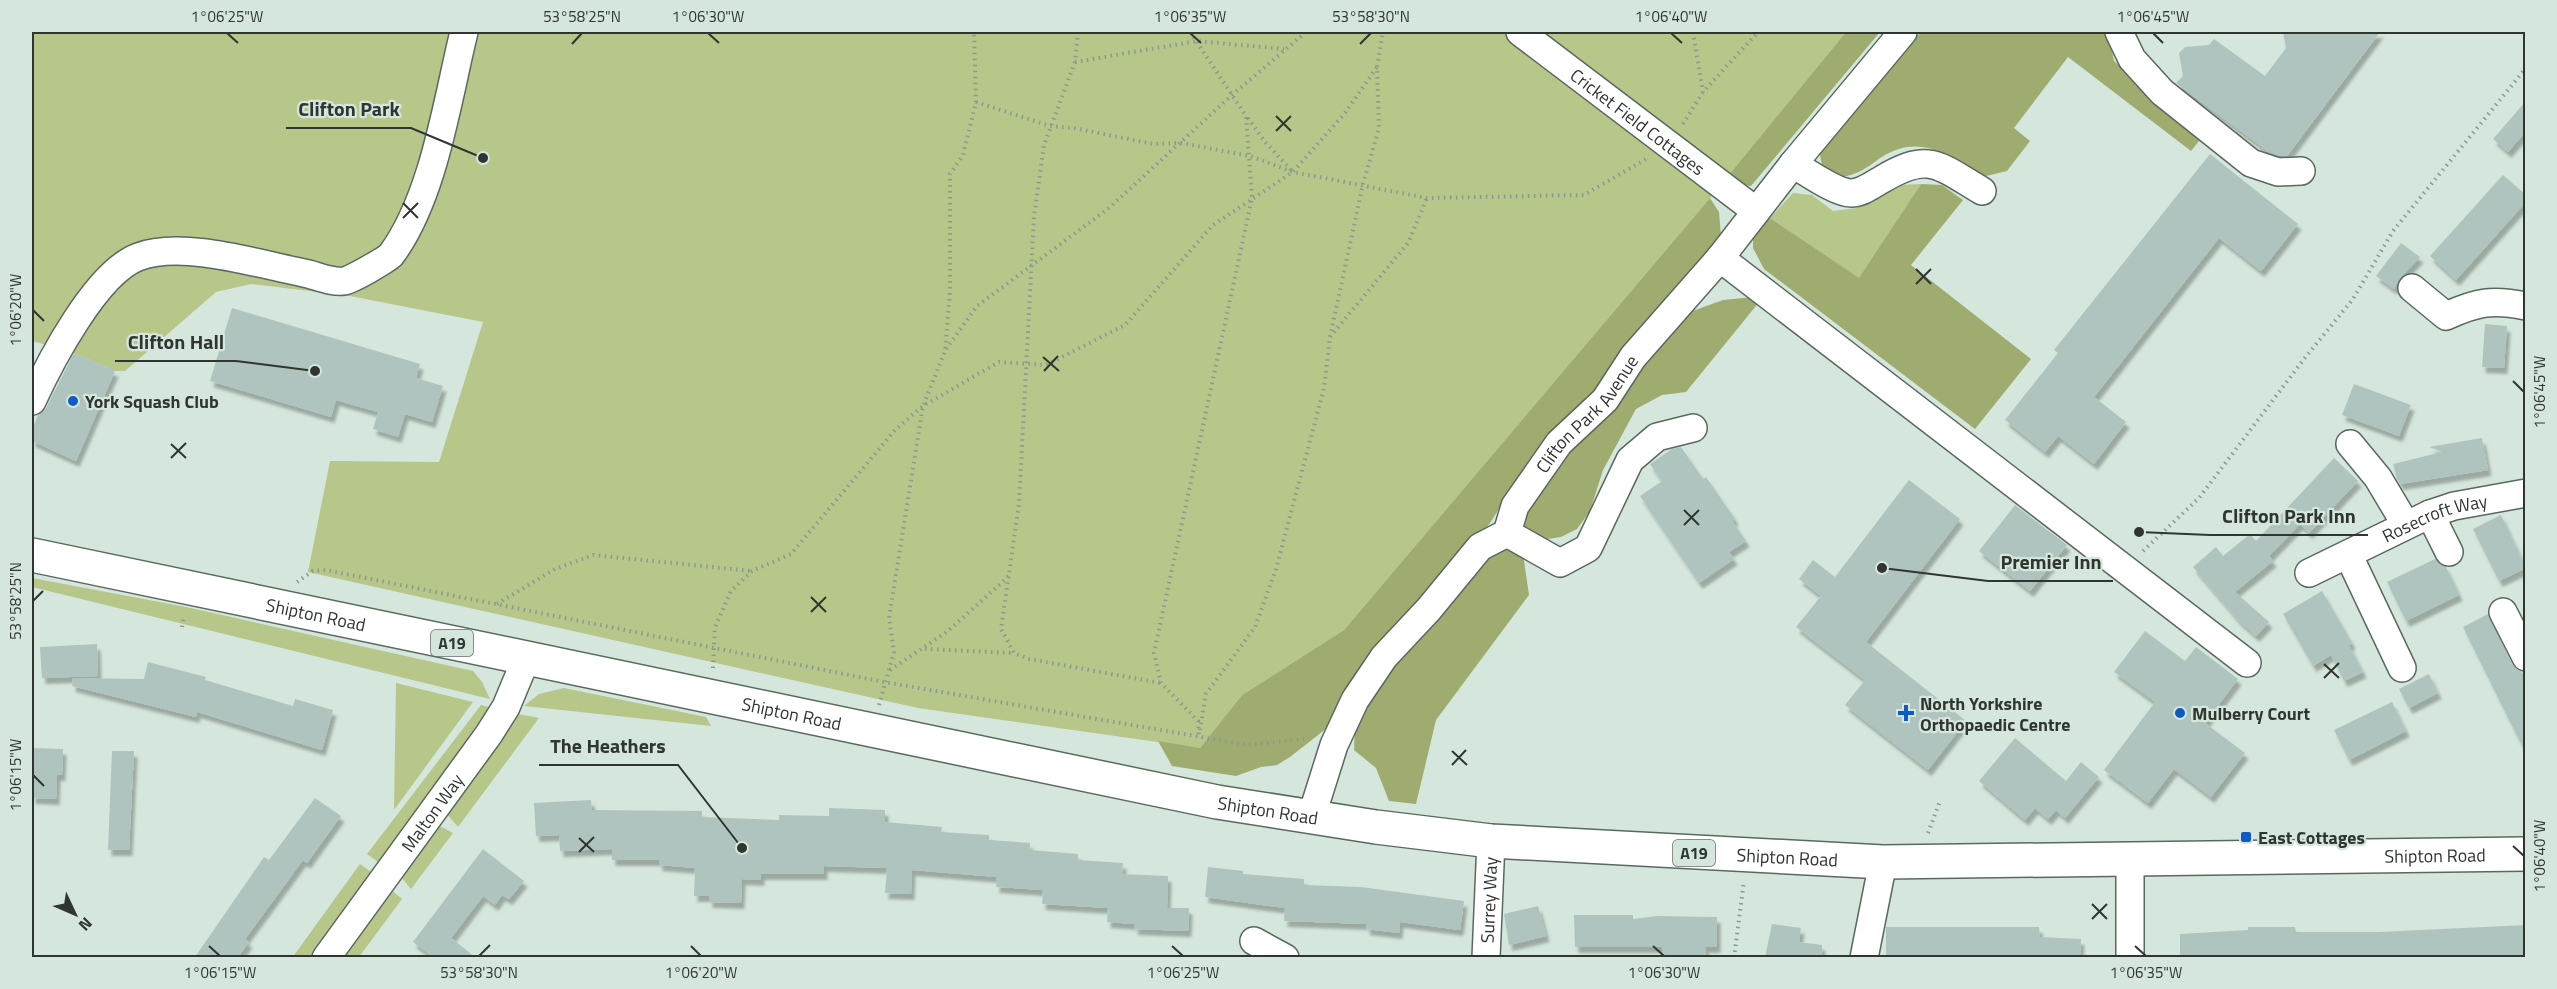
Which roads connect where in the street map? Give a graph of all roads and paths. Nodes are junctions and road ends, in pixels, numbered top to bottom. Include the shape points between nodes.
1 (464, 32) edge
2 (974, 32) edge
3 (1078, 32) edge
4 (1190, 32) edge
5 (1306, 32) edge
6 (1383, 32) edge
7 (1520, 32) edge
8 (1693, 32) edge
9 (1758, 32) edge
10 (1904, 32) edge
11 (2119, 32) edge
12 (1197, 41) junction
13 (1285, 49) junction
14 (1075, 62) junction
15 (1377, 67) junction
16 (2526, 68) edge
17 (1703, 92) junction
18 (1233, 94) junction
19 (976, 102) junction
20 (1246, 116) junction
21 (1050, 126) junction
22 (1181, 143) junction
23 (1669, 146) junction
24 (1250, 156) junction
25 (1793, 164) junction
26 (2301, 171) dead end
27 (1293, 172) junction
28 (1363, 184) junction
29 (1982, 191) dead end
30 (1252, 198) junction
31 (1426, 198) junction
32 (1756, 211) junction
33 (1720, 258) junction
34 (1032, 266) junction
35 (2412, 288) dead end
36 (2526, 306) edge
37 (1330, 337) junction
38 (945, 351) junction
39 (1027, 362) junction
40 (32, 401) edge
41 (923, 406) junction
42 (1693, 428) dead end
43 (2350, 444) dead end
44 (2526, 493) edge
45 (2418, 519) junction
46 (1507, 533) junction
47 (2449, 552) dead end
48 (32, 555) edge
49 (2349, 556) junction
50 (2124, 570) junction
51 (752, 571) junction
52 (2309, 573) dead end
53 (1009, 575) junction
54 (263, 603) junction
55 (497, 604) junction
56 (2504, 612) dead end
57 (712, 648) junction
58 (924, 649) junction
59 (1014, 653) junction
60 (2526, 657) edge
61 (526, 659) junction
62 (2247, 663) dead end
63 (2402, 668) dead end
64 (890, 670) junction
65 (884, 682) junction
66 (1161, 683) junction
67 (714, 695) junction
68 (874, 729) junction
69 (1199, 736) junction
70 (1306, 739) dead end
71 (1311, 818) junction
72 (1491, 841) junction
73 (1747, 853) junction
74 (2526, 855) edge
75 (2130, 860) junction
76 (1883, 862) junction
77 (1254, 940) dead end
78 (326, 957) edge
79 (1285, 957) edge
80 (1486, 957) edge
81 (1734, 957) edge
82 (1864, 957) edge
83 (2130, 957) edge

1 - 40 street via 423,196 390,257 344,281 201,254 165,251 137,258 111,278 86,307 58,348
2 - 19 path
3 - 14 path
4 - 12 path
5 - 13 path
6 - 15 path
7 - 23 street, Cricket Field Cottages
8 - 17 path
9 - 17 path
10 - 25 street, Clifton Park Avenue
11 - 26 street via 2132,59 2162,92 2251,163 2278,172
12 - 13 path
12 - 14 path
12 - 18 path
13 - 18 path
14 - 21 path
15 - 27 path via 1345,113
15 - 28 path via 1379,128
16 - 50 path via 2393,231 2353,299 2199,498
17 - 23 path
18 - 20 path
18 - 22 path
19 - 21 path
19 - 38 path via 963,155 950,174 950,291
20 - 24 path
20 - 27 path
21 - 22 path via 1153,144
21 - 34 path via 1034,217
22 - 24 path
22 - 34 path via 1109,208
23 - 31 path via 1584,195
23 - 32 street, Cricket Field Cottages
24 - 27 path
24 - 30 path
25 - 29 street via 1851,193 1867,189 1904,166 1919,163 1939,166
25 - 32 street, Clifton Park Avenue
27 - 28 path
27 - 30 path
28 - 31 path
28 - 37 path
30 - 39 path via 1213,225 1125,325 1046,364
30 - 66 path via 1154,654
31 - 37 path via 1408,243
32 - 33 street, Clifton Park Avenue
33 - 46 street, Clifton Park Avenue via 1633,357 1605,400 1559,443 1515,506
33 - 50 street
34 - 38 path via 977,306
34 - 39 path
35 - 36 street via 2446,316 2491,301
37 - 69 path via 1324,388 1276,569 1255,627 1206,694
38 - 41 path
39 - 41 path via 999,362
39 - 53 path via 1019,504
41 - 51 path via 895,430 791,554
41 - 64 path via 889,618 894,652
42 - 46 street via 1657,437 1630,460 1588,548 1560,563
43 - 45 street
44 - 45 street, Rosecroft Way via 2454,506
45 - 47 street
45 - 49 street, Rosecroft Way
46 - 71 street via 1480,547 1384,657 1355,700 1334,745
48 - 54 main road, Shipton Road / A19
49 - 52 street, Rosecroft Way
49 - 63 street
50 - 62 street
51 - 55 path via 593,555 555,569
51 - 57 path via 731,591
53 - 58 path
53 - 59 path via 1001,629
54 - 55 path via 313,572 326,570
54 - 61 main road, Shipton Road / A19
55 - 57 path
56 - 60 street
57 - 65 path
57 - 67 path
58 - 59 path
58 - 64 path
59 - 66 path
61 - 67 main road, Shipton Road / A19
61 - 78 street, Malton Way via 506,707 489,734
64 - 65 path
65 - 68 path
65 - 69 path
66 - 69 path via 1198,721
67 - 68 main road, Shipton Road / A19
68 - 71 main road, Shipton Road / A19
69 - 70 path via 1247,745
71 - 72 main road, Shipton Road / A19
72 - 73 main road, Shipton Road / A19
72 - 80 street, Surrey Way
73 - 76 main road, Shipton Road / A19
73 - 81 path
74 - 75 main road, Shipton Road / A19
75 - 76 main road, Shipton Road / A19
75 - 83 street
76 - 82 street
77 - 79 street

